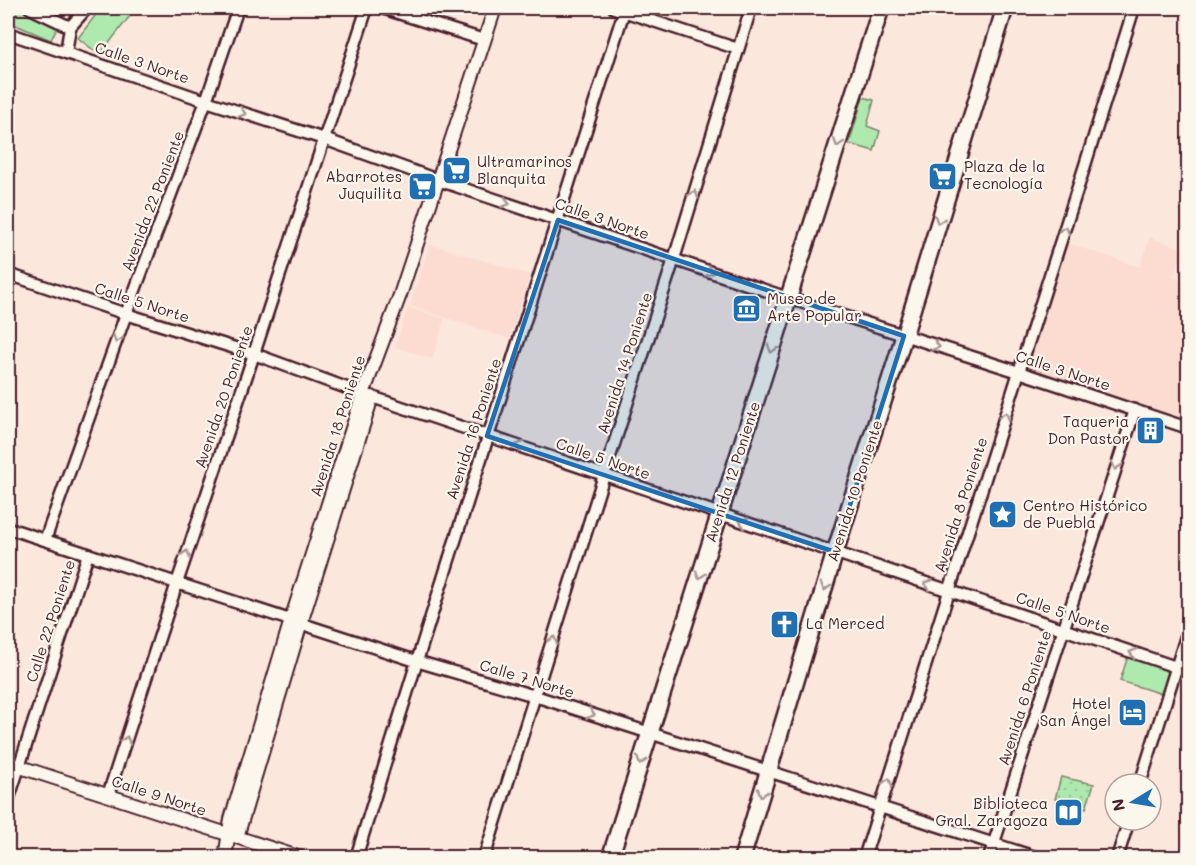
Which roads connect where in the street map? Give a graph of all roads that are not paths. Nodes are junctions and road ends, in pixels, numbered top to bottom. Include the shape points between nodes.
1 (10, 8) edge
2 (30, 8) edge
3 (87, 8) edge
4 (238, 8) edge
5 (367, 8) edge
6 (382, 8) edge
7 (495, 8) edge
8 (751, 8) edge
9 (881, 8) edge
10 (1005, 8) edge
11 (1134, 8) edge
12 (621, 9) edge
13 (8, 12) edge
14 (70, 27) junction
15 (8, 33) edge
16 (484, 40) junction
17 (738, 50) junction
18 (66, 53) junction
19 (206, 101) junction
20 (324, 139) junction
21 (438, 179) junction
22 (558, 220) junction
23 (674, 259) junction
24 (8, 274) edge
25 (788, 298) junction
26 (126, 314) junction
27 (904, 336) junction
28 (254, 354) junction
29 (1019, 372) junction
30 (368, 396) junction
31 (1134, 410) junction
32 (1188, 428) edge
33 (488, 436) junction
34 (604, 475) junction
35 (719, 513) junction
36 (8, 528) edge
37 (45, 540) junction
38 (835, 552) junction
39 (88, 554) junction
40 (177, 583) junction
41 (949, 591) junction
42 (296, 622) junction
43 (1063, 629) junction
44 (1188, 630) edge
45 (416, 661) junction
46 (1177, 667) junction
47 (1188, 671) edge
48 (535, 696) junction
49 (650, 733) junction
50 (13, 765) edge
51 (768, 771) junction
52 (1144, 772) edge
53 (108, 795) junction
54 (8, 801) edge
55 (880, 807) junction
56 (1125, 832) edge
57 (233, 836) junction
58 (994, 843) junction
59 (225, 858) edge
60 (301, 858) edge
61 (356, 858) edge
62 (484, 858) edge
63 (610, 858) edge
64 (742, 858) edge
65 (864, 858) edge
66 (989, 858) edge
67 (1038, 858) edge
68 (1117, 858) edge

1 - 13 street
2 - 14 street
3 - 14 street
4 - 19 street, Avenida 22 Poniente
5 - 20 street, Avenida 20 Poniente
6 - 16 street
7 - 16 street, Avenida 18 Poniente
8 - 17 street, Avenida 14 Poniente
9 -> 25 main road, Avenida 12 Poniente
10 -> 27 main road, Avenida 10 Poniente
29 -> 11 street, Avenida 8 Poniente
12 - 17 street
12 - 22 street, Avenida 16 Poniente
14 - 18 street
15 - 18 street, Calle 3 Norte
16 - 21 street, Avenida 18 Poniente
23 -> 17 street, Avenida 14 Poniente
18 - 19 street, Calle 3 Norte
19 -> 20 street, Calle 3 Norte
19 - 26 street, Avenida 22 Poniente
20 - 21 street, Calle 3 Norte
20 - 28 street, Avenida 20 Poniente
21 -> 22 street, Calle 3 Norte
21 - 30 street, Avenida 18 Poniente
22 - 23 street, Calle 3 Norte
22 - 33 street, Avenida 16 Poniente
23 -> 25 street, Calle 3 Norte
23 - 34 street, Avenida 14 Poniente
24 - 26 street, Calle 5 Norte
25 - 27 street, Calle 3 Norte
25 -> 35 main road, Avenida 12 Poniente
26 - 28 street, Calle 5 Norte
26 -> 37 street, Avenida 22 Poniente
27 -> 29 street, Calle 3 Norte
27 - 38 main road, Avenida 10 Poniente
28 - 30 street, Calle 5 Norte
40 -> 28 street, Avenida 20 Poniente
29 - 31 street, Calle 3 Norte
41 -> 29 street, Avenida 8 Poniente
30 - 33 street, Calle 5 Norte
30 - 42 street, Avenida 18 Poniente
31 - 32 street, Calle 3 Norte
31 -> 43 street, Avenida 6 Poniente
34 -> 33 street, Calle 5 Norte
33 - 45 street, Avenida 16 Poniente
34 - 35 street, Calle 5 Norte
48 -> 34 street, Avenida 14 Poniente
38 -> 35 street, Calle 5 Norte
35 -> 49 main road, Avenida 12 Poniente
36 - 37 street, Calle 7 Norte
37 - 39 street, Calle 7 Norte
41 -> 38 street, Calle 5 Norte
38 -> 51 main road, Avenida 10 Poniente
39 - 40 street, Calle 7 Norte
39 - 50 street, Calle 22 Poniente
40 - 42 street, Calle 7 Norte
53 -> 40 street, Avenida 20 Poniente
41 - 43 street, Calle 5 Norte
55 -> 41 street, Avenida 8 Poniente
42 - 45 street, Calle 7 Norte
42 - 57 street, Avenida 18 Poniente via 243,797 231,819
46 -> 43 street, Calle 5 Norte
43 - 58 street, Avenida 6 Poniente
44 - 46 street
45 - 48 street, Calle 7 Norte
45 - 61 street, Avenida 16 Poniente
46 - 47 street, Calle 5 Norte
46 - 52 street
48 -> 49 street, Calle 7 Norte
48 - 62 street, Avenida 14 Poniente
49 - 51 street, Calle 7 Norte
49 -> 63 main road, Avenida 12 Poniente
50 - 53 street, Calle 9 Norte
50 - 54 street, Calle 22 Poniente
51 - 55 street, Calle 7 Norte
51 -> 64 main road, Avenida 10 Poniente
53 - 57 street, Calle 9 Norte
55 - 58 street, Calle 7 Norte
55 - 65 street, Avenida 8 Poniente
56 - 68 street
57 - 59 street, Avenida 18 Poniente
57 - 60 street, Calle 9 Norte
58 - 66 street, Avenida 6 Poniente
58 - 67 street, Calle 7 Norte

